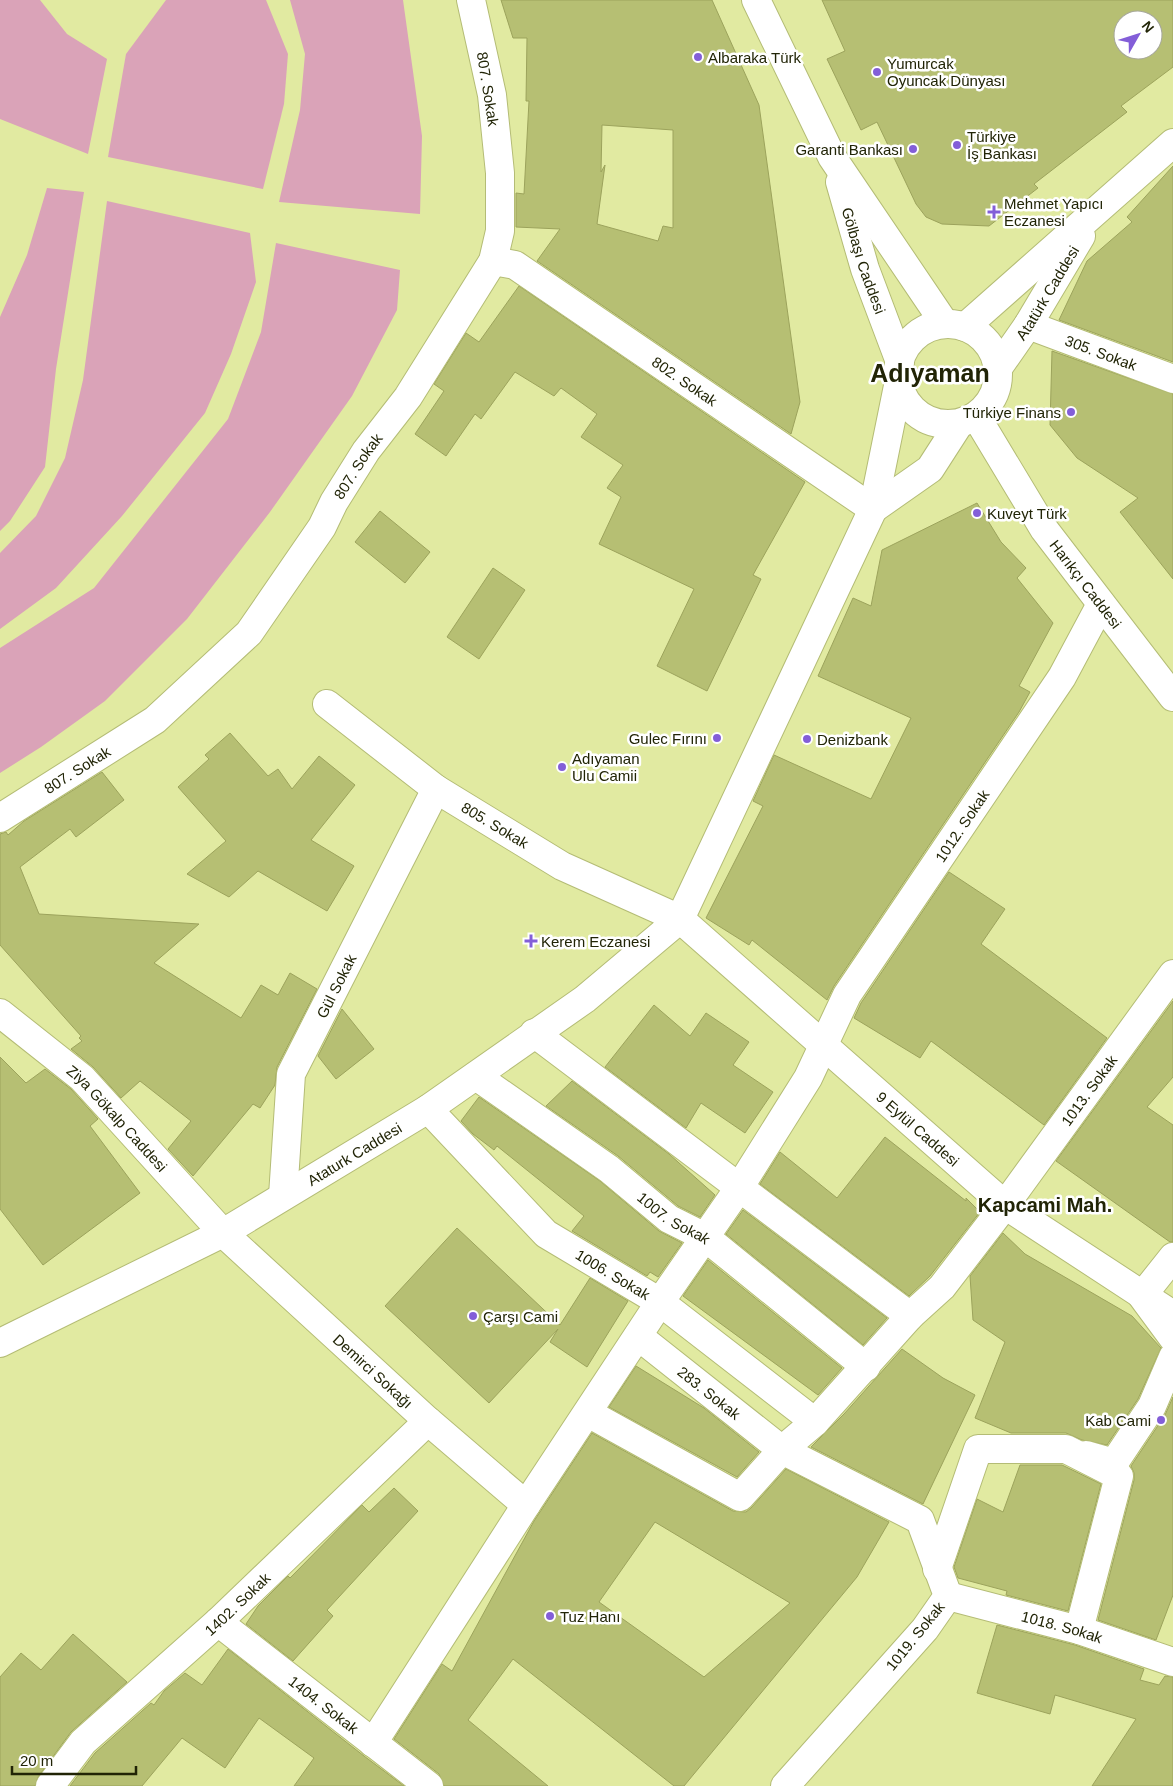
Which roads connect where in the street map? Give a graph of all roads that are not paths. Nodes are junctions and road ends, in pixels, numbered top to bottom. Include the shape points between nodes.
1 (471, 0) edge
2 (756, 0) edge
3 (1173, 143) edge
4 (832, 157) junction
5 (1092, 216) junction
6 (494, 260) junction
7 (1028, 325) junction
8 (955, 326) junction
9 (998, 368) junction
10 (899, 372) junction
11 (1173, 379) edge
12 (968, 420) junction
13 (873, 509) junction
14 (1101, 604) junction
15 (1173, 697) edge
16 (327, 704) dead end
17 (436, 789) junction
18 (0, 818) edge
19 (680, 919) junction
20 (1173, 974) edge
21 (0, 1013) edge
22 (534, 1033) junction
23 (824, 1046) junction
24 (476, 1076) junction
25 (428, 1110) junction
26 (739, 1188) junction
27 (283, 1196) junction
28 (1005, 1205) junction
29 (223, 1233) junction
30 (705, 1237) junction
31 (1173, 1257) edge
32 (1142, 1296) junction
33 (660, 1302) junction
34 (1173, 1315) edge
35 (910, 1316) junction
36 (638, 1336) junction
37 (1173, 1338) edge
38 (0, 1343) edge
39 (1173, 1357) edge
40 (866, 1367) junction
41 (588, 1413) junction
42 (428, 1421) junction
43 (815, 1422) junction
44 (1066, 1449) junction
45 (782, 1450) junction
46 (526, 1505) junction
47 (938, 1569) junction
48 (948, 1596) junction
49 (218, 1622) junction
50 (1078, 1630) junction
51 (1173, 1662) edge
52 (373, 1743) junction
53 (50, 1786) edge
54 (428, 1786) edge
55 (785, 1786) edge

1 - 6 street, 807. Sokak via 492,95 500,173 500,231
2 - 4 street, Gölbaşı Caddesi
3 - 5 street, Atatürk Caddesi
4 - 8 street, Gölbaşı Caddesi
4 - 10 street, Gölbaşı Caddesi
5 - 7 street, Atatürk Caddesi
5 - 8 street, Atatürk Caddesi
6 - 13 street, 802. Sokak via 515,265
6 - 18 street, 807. Sokak via 408,397 366,451 322,526 249,633 155,720
7 - 9 street, Atatürk Caddesi
7 - 11 street, 305. Sokak
8 - 9 street via 981,336 992,350
8 - 10 street via 929,328 913,338
9 - 12 street via 994,395
10 - 12 street via 904,398 916,412 941,424
10 - 13 street
12 - 13 street via 930,469
12 - 14 street, Harıkçı Caddesi
13 - 19 street
14 - 15 street, Harıkçı Caddesi
14 - 23 street, 1012. Sokak via 1062,677 847,995
16 - 17 street, 805. Sokak
17 - 19 street, 805. Sokak via 562,866
17 - 27 street, Gül Sokak via 291,1074
19 - 22 street, Ataturk Caddesi via 585,999
19 - 23 street, 9 Eylül Caddesi
20 - 28 street, 1013. Sokak
21 - 29 street, Ziya Gökalp Caddesi via 82,1078
22 - 24 street, Ataturk Caddesi
22 - 26 street
23 - 26 street, 1012. Sokak via 808,1078
23 - 28 street, 9 Eylül Caddesi
24 - 25 street, Ataturk Caddesi
24 - 30 street, 1007. Sokak via 609,1169 669,1219
25 - 27 street, Ataturk Caddesi
25 - 33 street, 1006. Sokak via 546,1234
26 - 30 street, 1012. Sokak
26 - 35 street
27 - 29 street, Ataturk Caddesi
28 - 32 street, 9 Eylül Caddesi
28 - 35 street, 1013. Sokak via 942,1287
29 - 38 street, Ataturk Caddesi
29 - 42 street, Demirci Sokağı
30 - 33 street, 1012. Sokak
30 - 40 street, 1007. Sokak
31 - 32 street
32 - 34 street, 9 Eylül Caddesi
32 - 37 street
33 - 36 street, 1012. Sokak
33 - 43 street, 1006. Sokak
35 - 40 street, 1013. Sokak
36 - 41 street, 1012. Sokak
36 - 45 street, 283. Sokak
39 - 44 street via 1152,1406 1114,1463
40 - 43 street, 1013. Sokak
41 - 45 street, 1013. Sokak via 740,1497
41 - 46 street, 1012. Sokak
42 - 46 street, Demirci Sokağı
42 - 49 street, 1402. Sokak
43 - 45 street, 1013. Sokak
44 - 47 street via 978,1450
44 - 50 street via 1119,1476
45 - 47 street, 1019. Sokak via 920,1520
46 - 52 street, 1012. Sokak
47 - 48 street, 1019. Sokak
48 - 50 street, 1018. Sokak
48 - 55 street, 1019. Sokak via 925,1629
49 - 52 street, 1404. Sokak
49 - 53 street, 1402. Sokak via 83,1742
50 - 51 street, 1018. Sokak
52 - 54 street, 1404. Sokak

